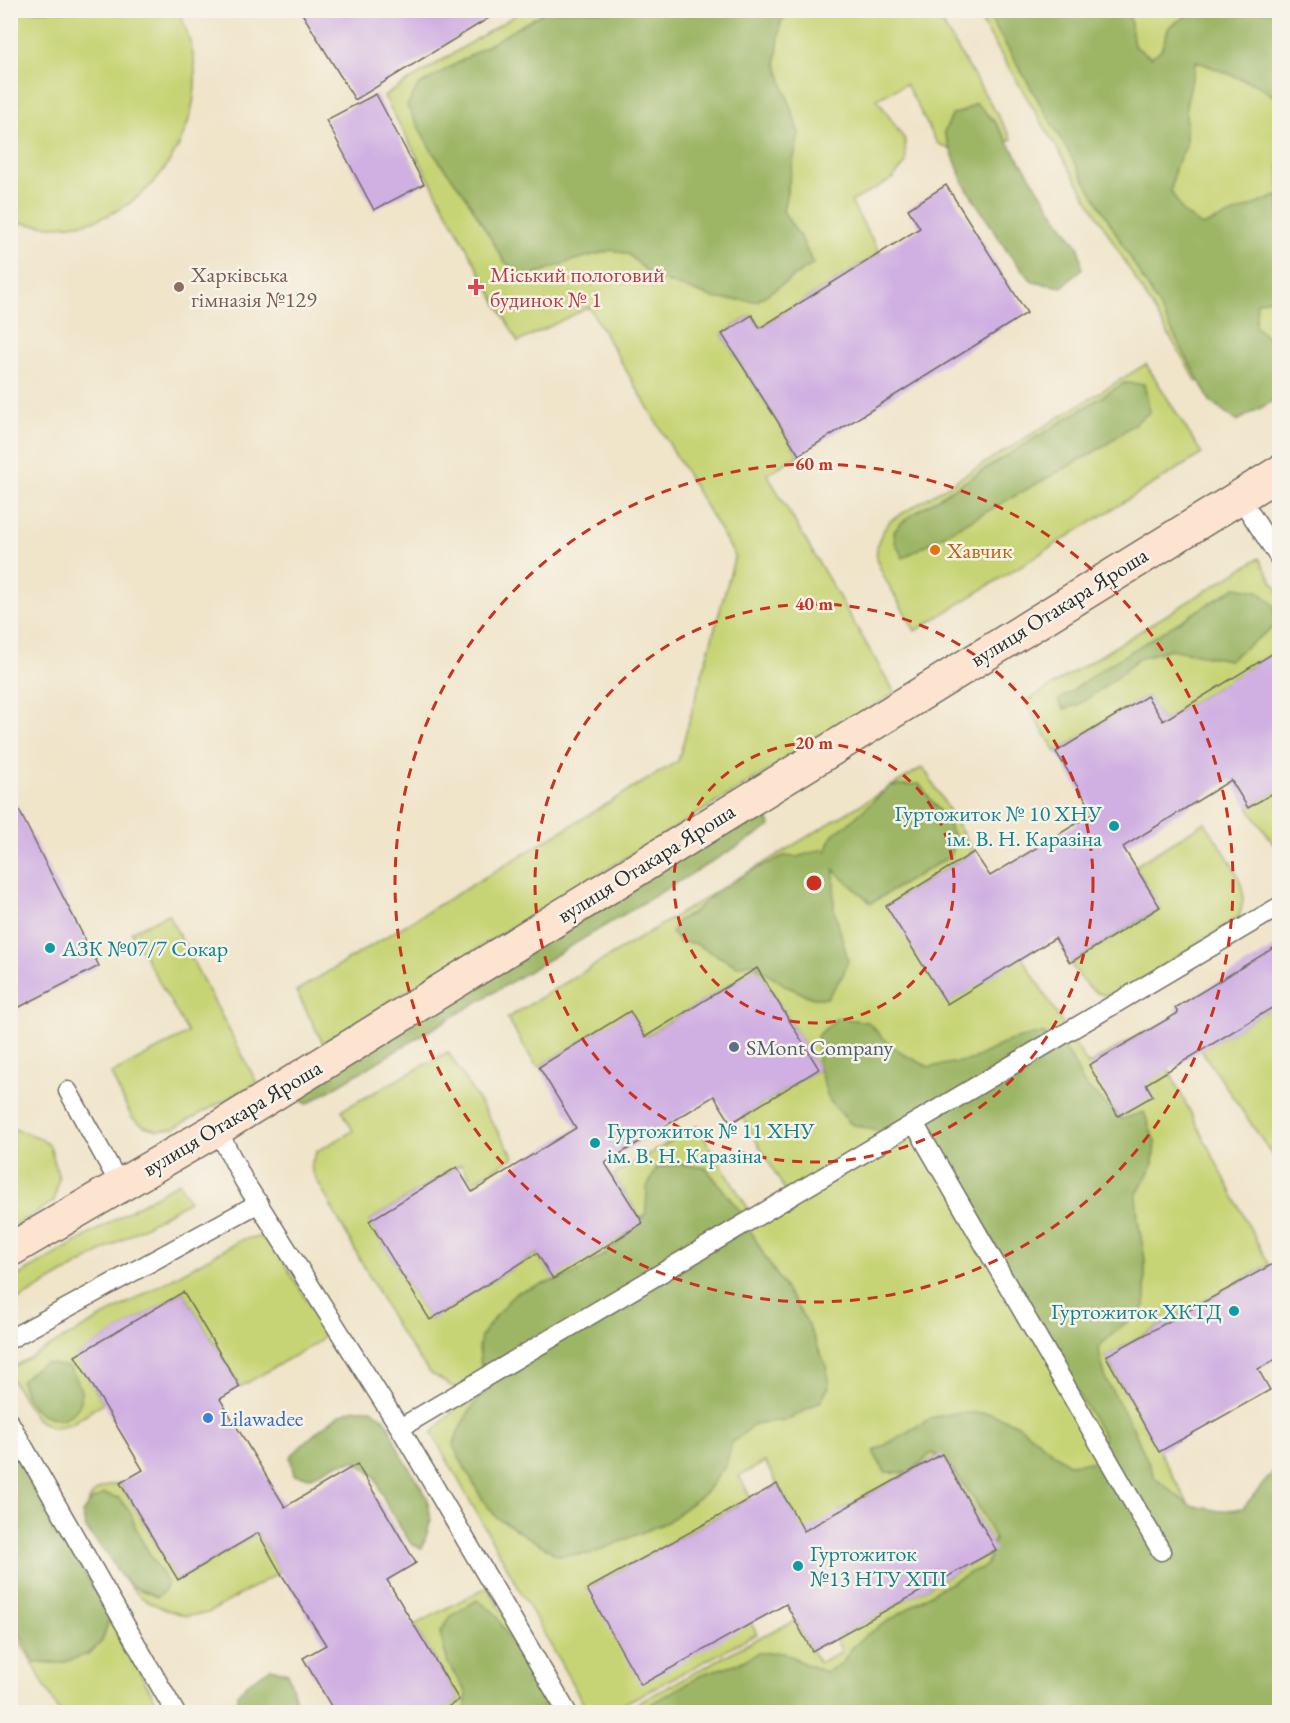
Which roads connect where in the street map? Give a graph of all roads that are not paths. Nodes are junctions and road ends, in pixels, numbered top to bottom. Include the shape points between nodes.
1 (1280, 472) edge
2 (1239, 496) junction
3 (1280, 559) edge
4 (1280, 906) edge
5 (68, 1091) dead end
6 (914, 1123) junction
7 (217, 1129) junction
8 (120, 1185) junction
9 (259, 1203) junction
10 (10, 1250) edge
11 (10, 1339) edge
12 (10, 1424) edge
13 (400, 1428) junction
14 (1161, 1551) dead end
15 (175, 1713) edge
16 (567, 1713) edge

1 - 2 street, вулиця Отакара Яроша
2 - 3 lane
2 - 7 street, вулиця Отакара Яроша
4 - 6 lane
5 - 8 lane
6 - 13 lane
6 - 14 lane
7 - 8 street, вулиця Отакара Яроша
7 - 9 lane
8 - 10 street, вулиця Отакара Яроша
9 - 11 lane
9 - 13 lane
12 - 15 lane
13 - 16 lane

